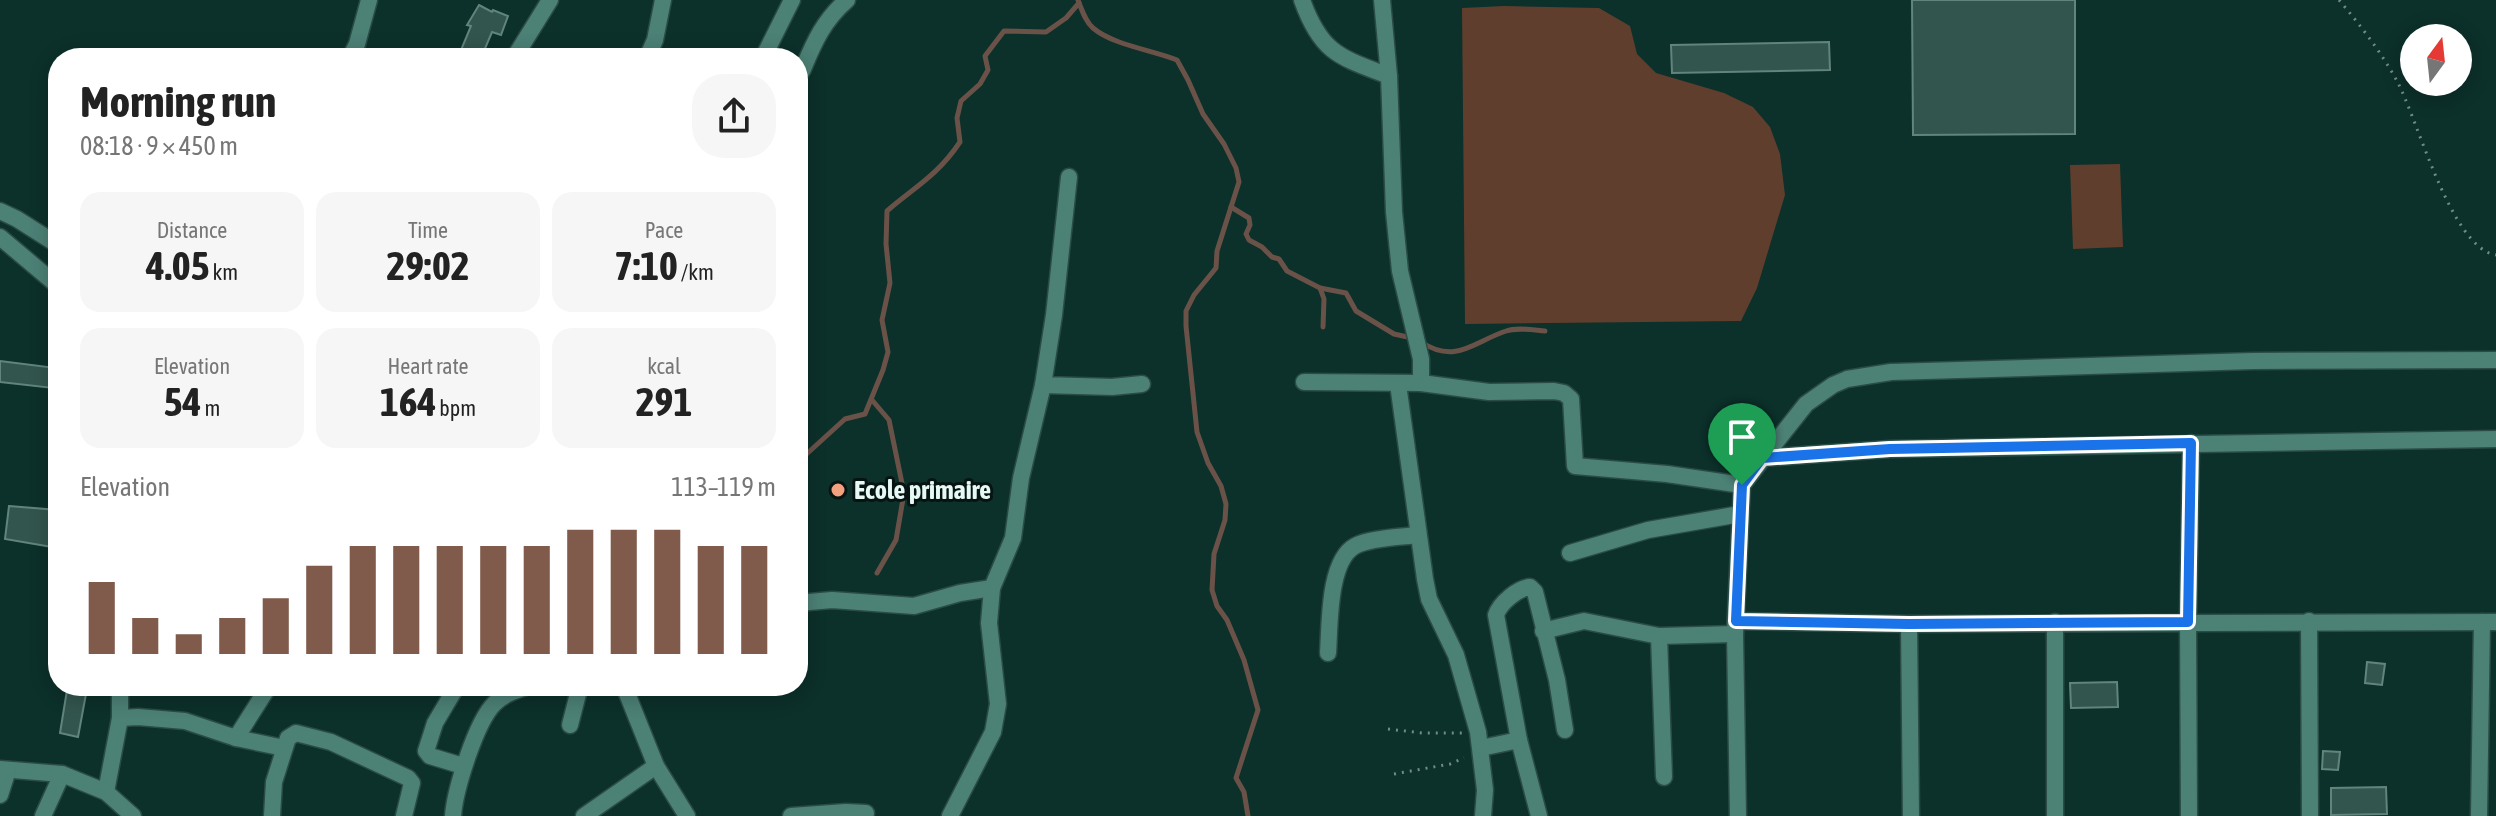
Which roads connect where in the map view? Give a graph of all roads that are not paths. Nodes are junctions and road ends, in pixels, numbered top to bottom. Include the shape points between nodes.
1 (369, 0) edge
2 (550, 0) edge
3 (663, 0) edge
4 (792, 0) edge
5 (847, 0) edge
6 (1302, 0) edge
7 (1382, 0) edge
8 (355, 48) edge
9 (520, 48) edge
10 (651, 48) edge
11 (770, 48) edge
12 (808, 56) edge
13 (1389, 76) junction
14 (1069, 177) dead end
15 (0, 211) edge
16 (0, 237) edge
17 (48, 239) edge
18 (48, 278) edge
19 (2496, 360) edge
20 (1304, 382) dead end
21 (1421, 383) junction
22 (1142, 384) dead end
23 (1398, 384) junction
24 (1043, 385) junction
25 (2496, 439) edge
26 (2191, 443) junction
27 (1762, 458) junction
28 (1742, 485) junction
29 (1740, 514) junction
30 (1418, 535) junction
31 (1570, 553) dead end
32 (992, 588) junction
33 (808, 602) edge
34 (2309, 621) junction
35 (2055, 622) junction
36 (2188, 622) junction
37 (2489, 622) edge
38 (1909, 624) junction
39 (1736, 627) junction
40 (1543, 631) junction
41 (1659, 636) junction
42 (1328, 653) dead end
43 (120, 696) edge
44 (263, 696) edge
45 (451, 696) edge
46 (506, 696) edge
47 (577, 696) edge
48 (628, 696) edge
49 (120, 718) junction
50 (570, 725) dead end
51 (1565, 730) dead end
52 (236, 738) junction
53 (1480, 740) junction
54 (1519, 740) junction
55 (284, 748) junction
56 (463, 766) junction
57 (656, 766) junction
58 (4, 770) edge
59 (62, 774) junction
60 (1664, 777) dead end
61 (106, 792) junction
62 (0, 795) edge
63 (125, 812) edge
64 (866, 813) dead end
65 (43, 816) edge
66 (272, 816) edge
67 (404, 816) edge
68 (453, 816) edge
69 (584, 816) edge
70 (687, 816) edge
71 (791, 816) edge
72 (950, 816) edge
73 (1483, 816) edge
74 (1539, 816) edge
75 (1738, 816) edge
76 (1911, 816) edge
77 (2055, 816) edge
78 (2189, 816) edge
79 (2310, 816) edge
80 (2479, 816) edge

1 - 8 street
2 - 9 street
3 - 10 street
4 - 11 street
5 - 12 street via 826,22
6 - 13 street via 1324,44 1343,58
7 - 13 street
13 - 21 street via 1400,271 1421,359
14 - 24 street
15 - 17 street
16 - 18 street
19 - 27 street via 1891,372 1833,385 1806,404
20 - 23 street
21 - 23 street
21 - 28 street via 1489,392 1564,393 1571,399 1575,466
22 - 24 street
23 - 30 street
24 - 32 street via 1013,538
25 - 26 street
26 - 27 street via 1890,449
26 - 36 street
27 - 28 street
28 - 29 street
29 - 31 street via 1648,530
29 - 39 street
30 - 42 street via 1357,544 1344,555 1333,595
30 - 53 street via 1429,599 1456,655
32 - 33 street via 914,606
32 - 72 street via 989,623 997,718
34 - 36 street
34 - 37 street
34 - 79 street
35 - 36 street
35 - 38 street
35 - 77 street
36 - 78 street
37 - 80 street
38 - 39 street
38 - 76 street
39 - 41 street
39 - 75 street
40 - 41 street via 1594,621
40 - 51 street
40 - 54 street via 1530,587 1497,609
41 - 60 street
43 - 49 street
44 - 52 street
45 - 56 street via 426,751
46 - 56 street via 490,708
47 - 50 street
48 - 57 street
49 - 52 street via 185,721
49 - 61 street
52 - 55 street
53 - 54 street
53 - 73 street
54 - 74 street
55 - 66 street
55 - 67 street via 292,734 331,742 408,778 412,783
56 - 68 street
57 - 69 street
57 - 70 street
58 - 59 street
58 - 62 street
59 - 61 street
59 - 65 street
61 - 63 street
64 - 71 street

